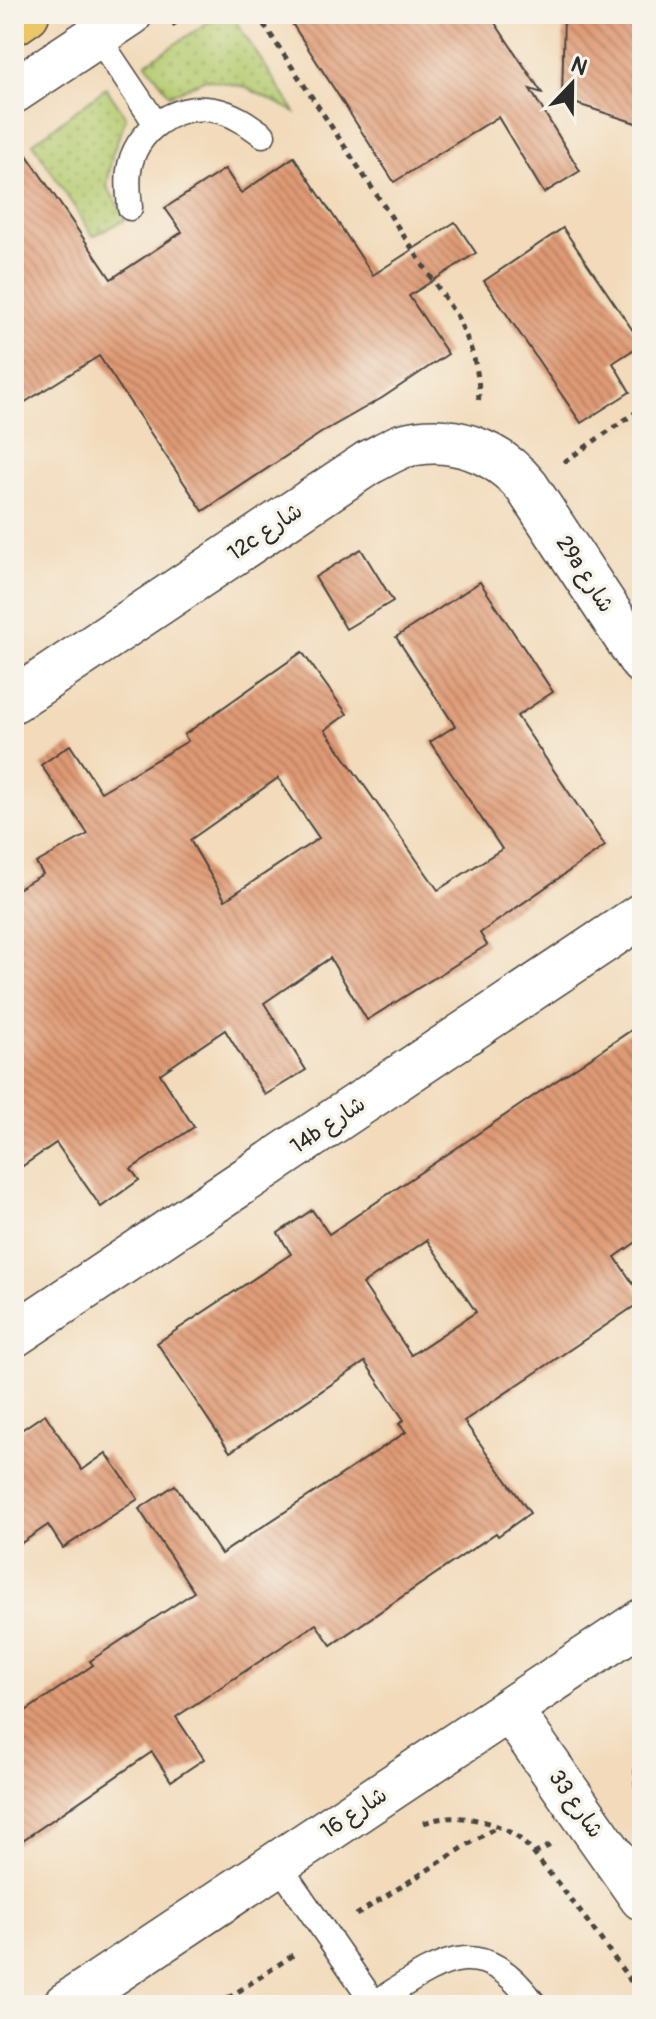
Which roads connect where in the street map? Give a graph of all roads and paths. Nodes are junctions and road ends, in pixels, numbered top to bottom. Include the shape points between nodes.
1 (27, 14) edge
2 (257, 14) edge
3 (14, 23) edge
4 (114, 25) edge
5 (14, 91) edge
6 (156, 124) junction
7 (263, 135) dead end
8 (130, 208) dead end
9 (642, 408) edge
10 (472, 447) junction
11 (527, 487) junction
12 (642, 662) edge
13 (14, 700) edge
14 (642, 915) edge
15 (14, 1335) edge
16 (642, 1621) edge
17 (510, 1710) junction
18 (642, 1746) edge
19 (642, 1805) edge
20 (497, 1827) dead end
21 (278, 1864) junction
22 (642, 1898) edge
23 (642, 1997) edge
24 (373, 2004) edge
25 (65, 2005) edge
26 (535, 2005) edge

1 - 3 main road
2 - 10 path via 458,318 477,370
4 - 5 street
4 - 6 lane
6 - 7 lane via 192,109 211,109 230,114
6 - 8 lane via 132,159
9 - 11 path
10 - 11 street, 12c شارع via 496,457
10 - 13 street, 12c شارع via 437,441 401,447 368,463
11 - 12 street, 29a شارع
14 - 15 street, 14b شارع
16 - 17 street, شارع 16
17 - 21 street, شارع 16
17 - 22 street, شارع 33
18 - 19 path via 637,1753 636,1797
20 - 23 path via 534,1854
21 - 24 lane
21 - 25 street, شارع 16
24 - 26 lane via 436,1965 458,1959 481,1960 502,1969

